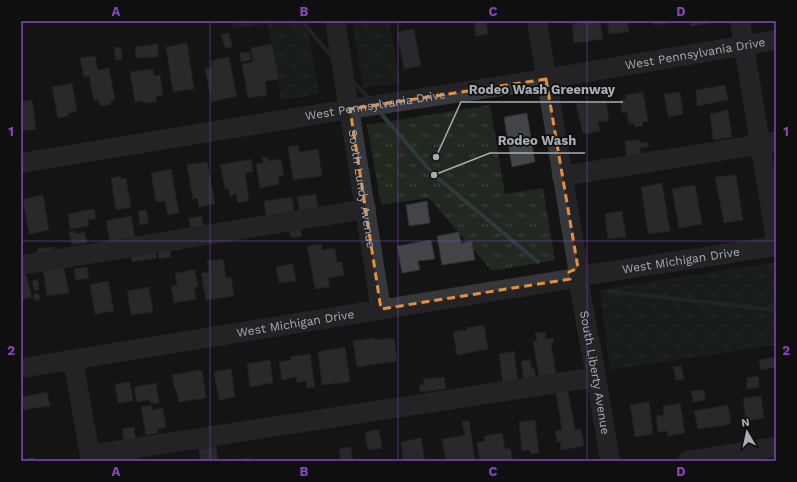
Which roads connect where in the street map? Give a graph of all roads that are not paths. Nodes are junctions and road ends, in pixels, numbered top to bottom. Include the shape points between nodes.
1 (335, 21) edge
2 (537, 21) edge
3 (740, 21) edge
4 (776, 40) edge
5 (744, 45) junction
6 (546, 79) junction
7 (350, 109) junction
8 (768, 143) edge
9 (21, 163) edge
10 (562, 176) junction
11 (366, 209) junction
12 (776, 240) edge
13 (776, 246) edge
14 (21, 265) edge
15 (578, 277) junction
16 (381, 309) junction
17 (73, 360) junction
18 (21, 368) edge
19 (596, 377) junction
20 (776, 447) edge
21 (90, 458) edge
22 (610, 461) edge
23 (688, 461) edge

1 - 7 street, South Lundy Avenue
2 - 6 street, South Liberty Avenue
3 - 5 street
4 - 5 street, West Pennsylvania Drive
5 - 6 street, West Pennsylvania Drive
5 - 8 street
6 - 7 street, West Pennsylvania Drive
6 - 10 street, South Liberty Avenue
7 - 9 street, West Pennsylvania Drive
7 - 11 street, South Lundy Avenue
8 - 10 street
8 - 12 street
10 - 15 street, South Liberty Avenue
11 - 14 street
11 - 16 street, South Lundy Avenue
13 - 15 street, West Michigan Drive
15 - 16 street, West Michigan Drive
15 - 19 street, South Liberty Avenue
16 - 17 street, West Michigan Drive
17 - 18 street, West Michigan Drive
17 - 21 street
19 - 21 street
19 - 22 street, South Liberty Avenue
20 - 23 street

